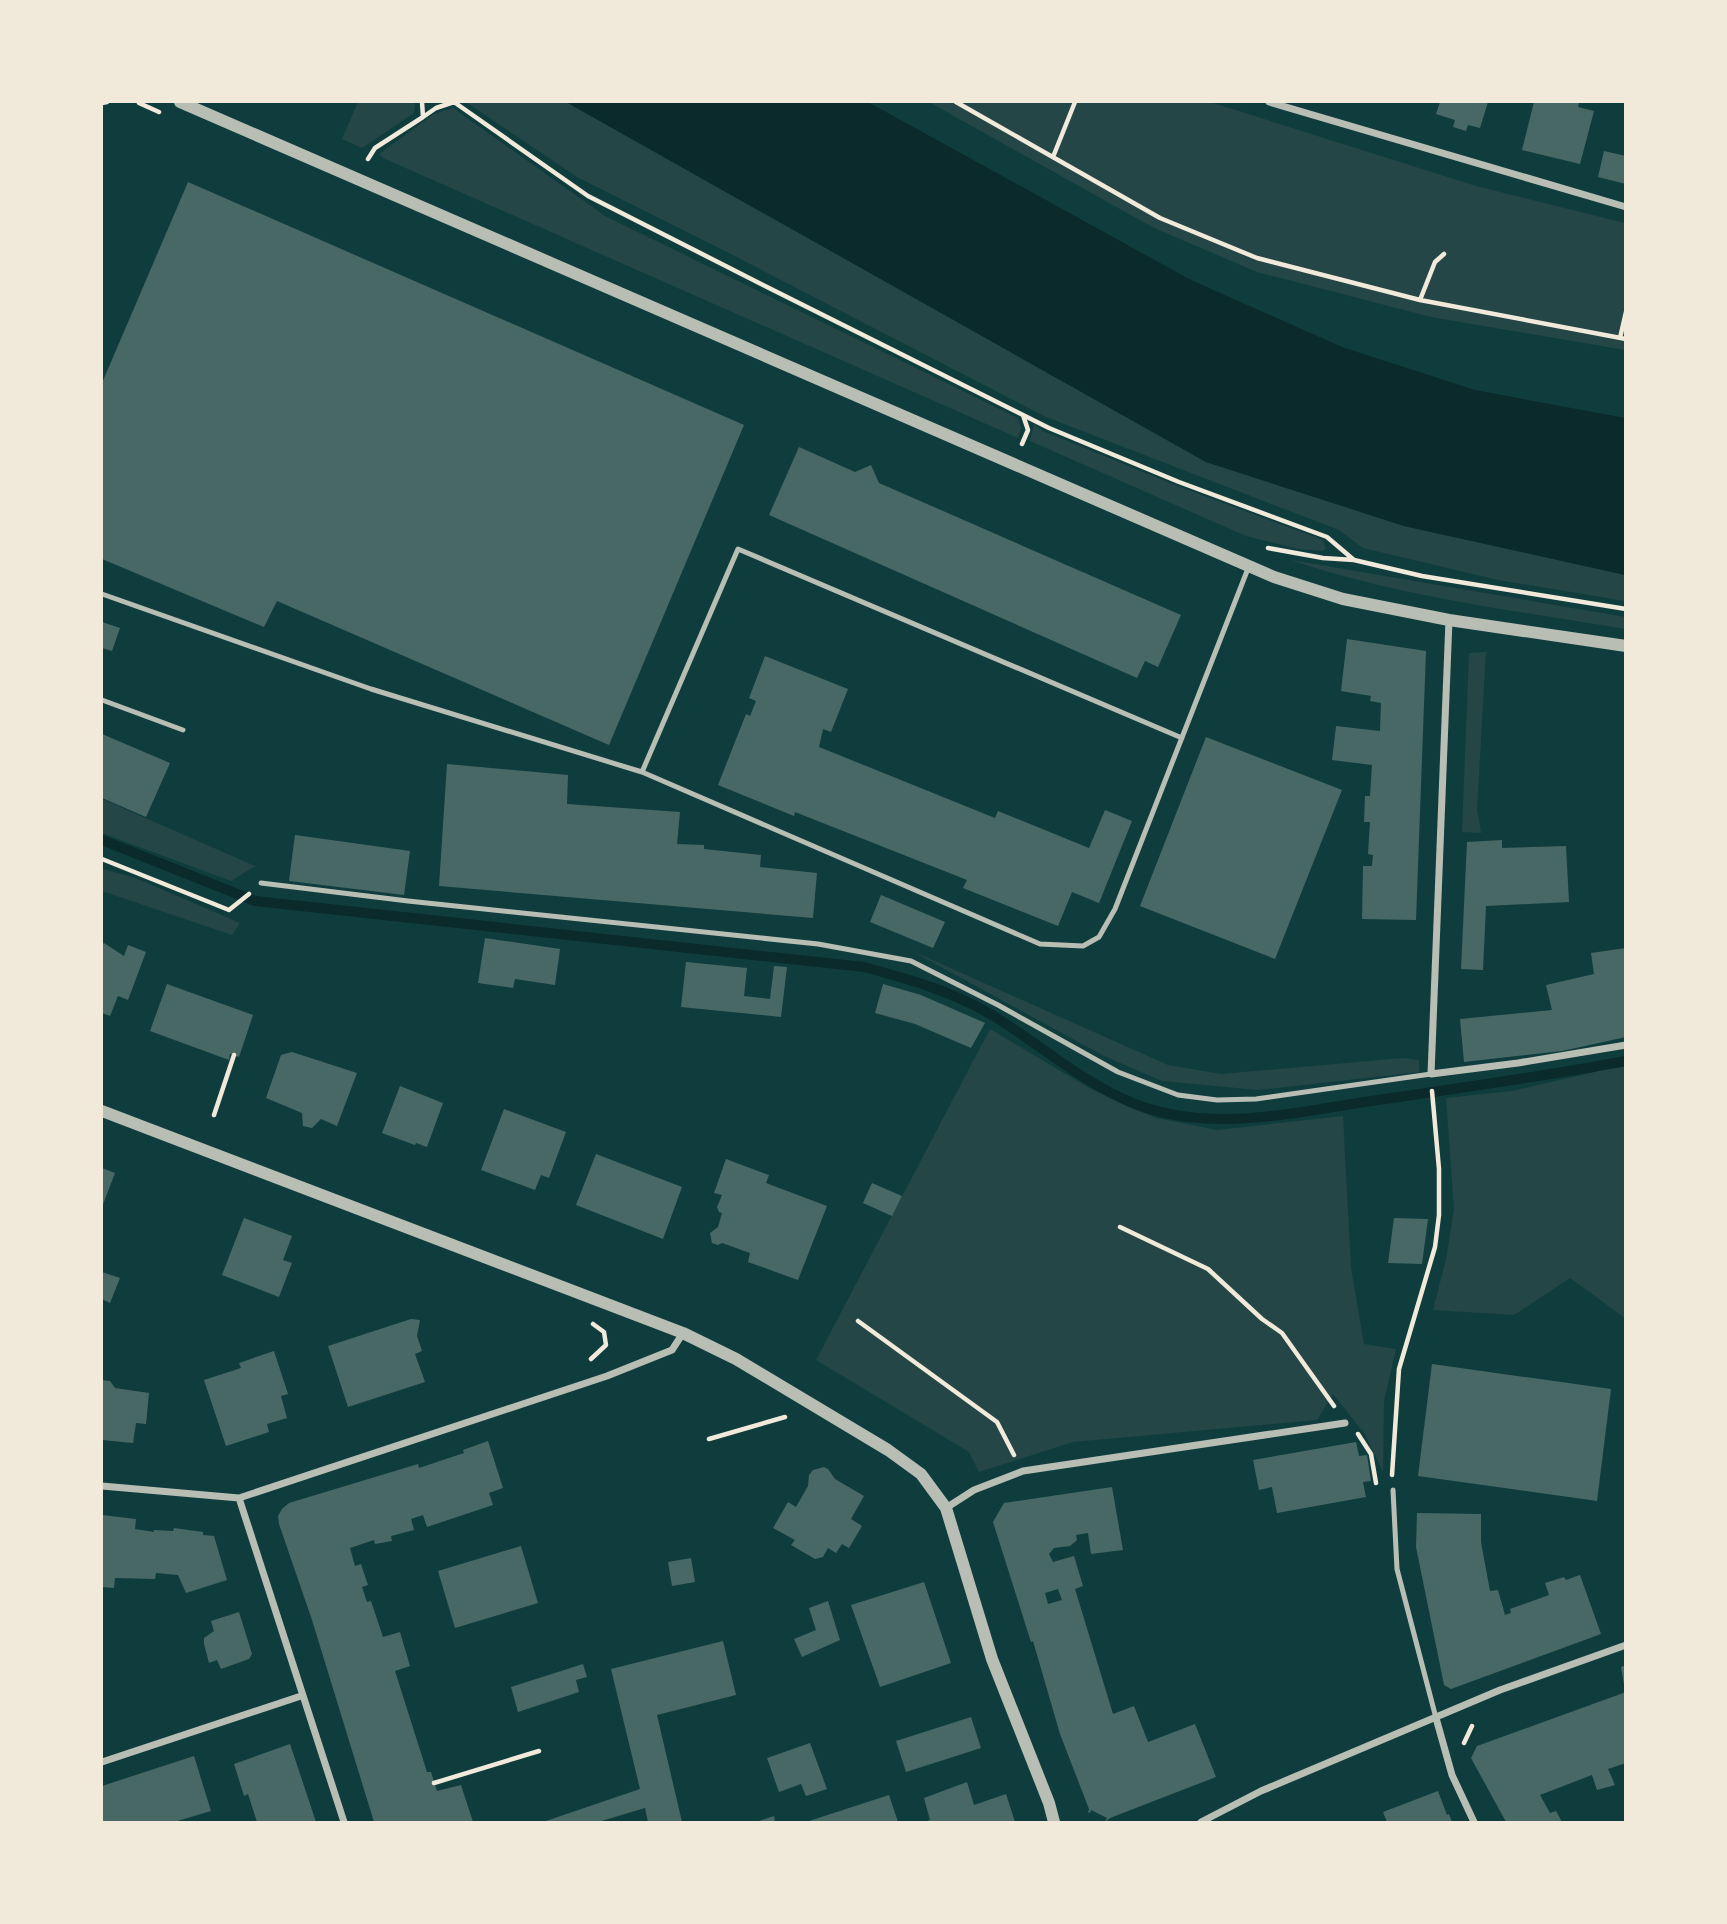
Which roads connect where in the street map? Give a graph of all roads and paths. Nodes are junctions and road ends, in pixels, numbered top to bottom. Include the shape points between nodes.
1 (107, 102) edge
2 (133, 102) edge
3 (180, 102) edge
4 (422, 102) edge
5 (956, 102) edge
6 (1075, 102) edge
7 (1269, 102) edge
8 (102, 103) edge
9 (139, 103) dead end
10 (423, 117) junction
11 (1053, 157) junction
12 (368, 159) dead end
13 (1626, 206) edge
14 (1444, 254) dead end
15 (1420, 300) junction
16 (1626, 312) edge
17 (1623, 339) edge
18 (1023, 414) junction
19 (1024, 440) dead end
20 (1249, 566) junction
21 (102, 594) edge
22 (1626, 609) edge
23 (1449, 620) junction
24 (1626, 646) edge
25 (102, 700) edge
26 (183, 730) dead end
27 (1182, 738) junction
28 (642, 772) junction
29 (102, 859) edge
30 (261, 883) dead end
31 (229, 910) dead end
32 (1626, 1045) edge
33 (234, 1055) dead end
34 (1431, 1074) junction
35 (1433, 1101) dead end
36 (102, 1111) edge
37 (214, 1115) dead end
38 (1120, 1227) dead end
39 (858, 1321) dead end
40 (591, 1323) dead end
41 (683, 1333) junction
42 (586, 1361) dead end
43 (1332, 1404) dead end
44 (785, 1417) dead end
45 (1345, 1423) joint
46 (709, 1439) dead end
47 (1023, 1471) junction
48 (1391, 1475) dead end
49 (102, 1486) edge
50 (1393, 1490) dead end
51 (239, 1498) junction
52 (1392, 1505) junction
53 (946, 1508) junction
54 (1626, 1645) edge
55 (302, 1696) junction
56 (1436, 1718) junction
57 (1476, 1722) dead end
58 (539, 1751) dead end
59 (1464, 1753) dead end
60 (102, 1762) edge
61 (434, 1783) dead end
62 (344, 1822) edge
63 (1054, 1822) edge
64 (1201, 1822) edge
65 (1474, 1822) edge

1 - 8 path
2 - 9 path
3 - 20 street
4 - 10 path
5 - 11 path
6 - 11 path
7 - 13 street
10 - 12 path via 375,148
10 - 18 path via 454,102 588,196
11 - 15 path via 1160,218 1257,258
14 - 15 path via 1435,262
15 - 17 path
16 - 17 path
18 - 19 path via 1028,430
18 - 22 path via 1179,482 1327,537 1354,560 1422,576
20 - 23 street via 1343,599
20 - 27 lane
21 - 28 lane via 371,689
23 - 24 street
23 - 34 street
25 - 26 lane
27 - 28 lane via 1115,909 1099,937 1083,946 1040,944
27 - 28 lane via 737,550
29 - 31 path
30 - 34 lane via 818,944 911,961 1118,1072 1178,1095 1255,1100
32 - 34 street
33 - 37 path
35 - 48 path via 1439,1169 1436,1247 1399,1369
36 - 41 street
38 - 43 path via 1208,1269 1282,1334
39 - 47 path via 997,1422
40 - 42 path via 604,1332 606,1345
41 - 51 street via 672,1350 607,1376
41 - 53 street via 736,1359 888,1450 921,1474
44 - 46 path
45 - 47 street
45 - 52 path via 1363,1439 1371,1454 1379,1495
47 - 53 street via 974,1490
49 - 51 street
50 - 52 lane
51 - 55 street
52 - 56 lane via 1397,1569
53 - 63 street via 992,1659
54 - 56 street
55 - 60 street
55 - 62 street
56 - 64 street via 1261,1791
56 - 65 street via 1452,1775
57 - 59 path via 1464,1740
58 - 61 path

